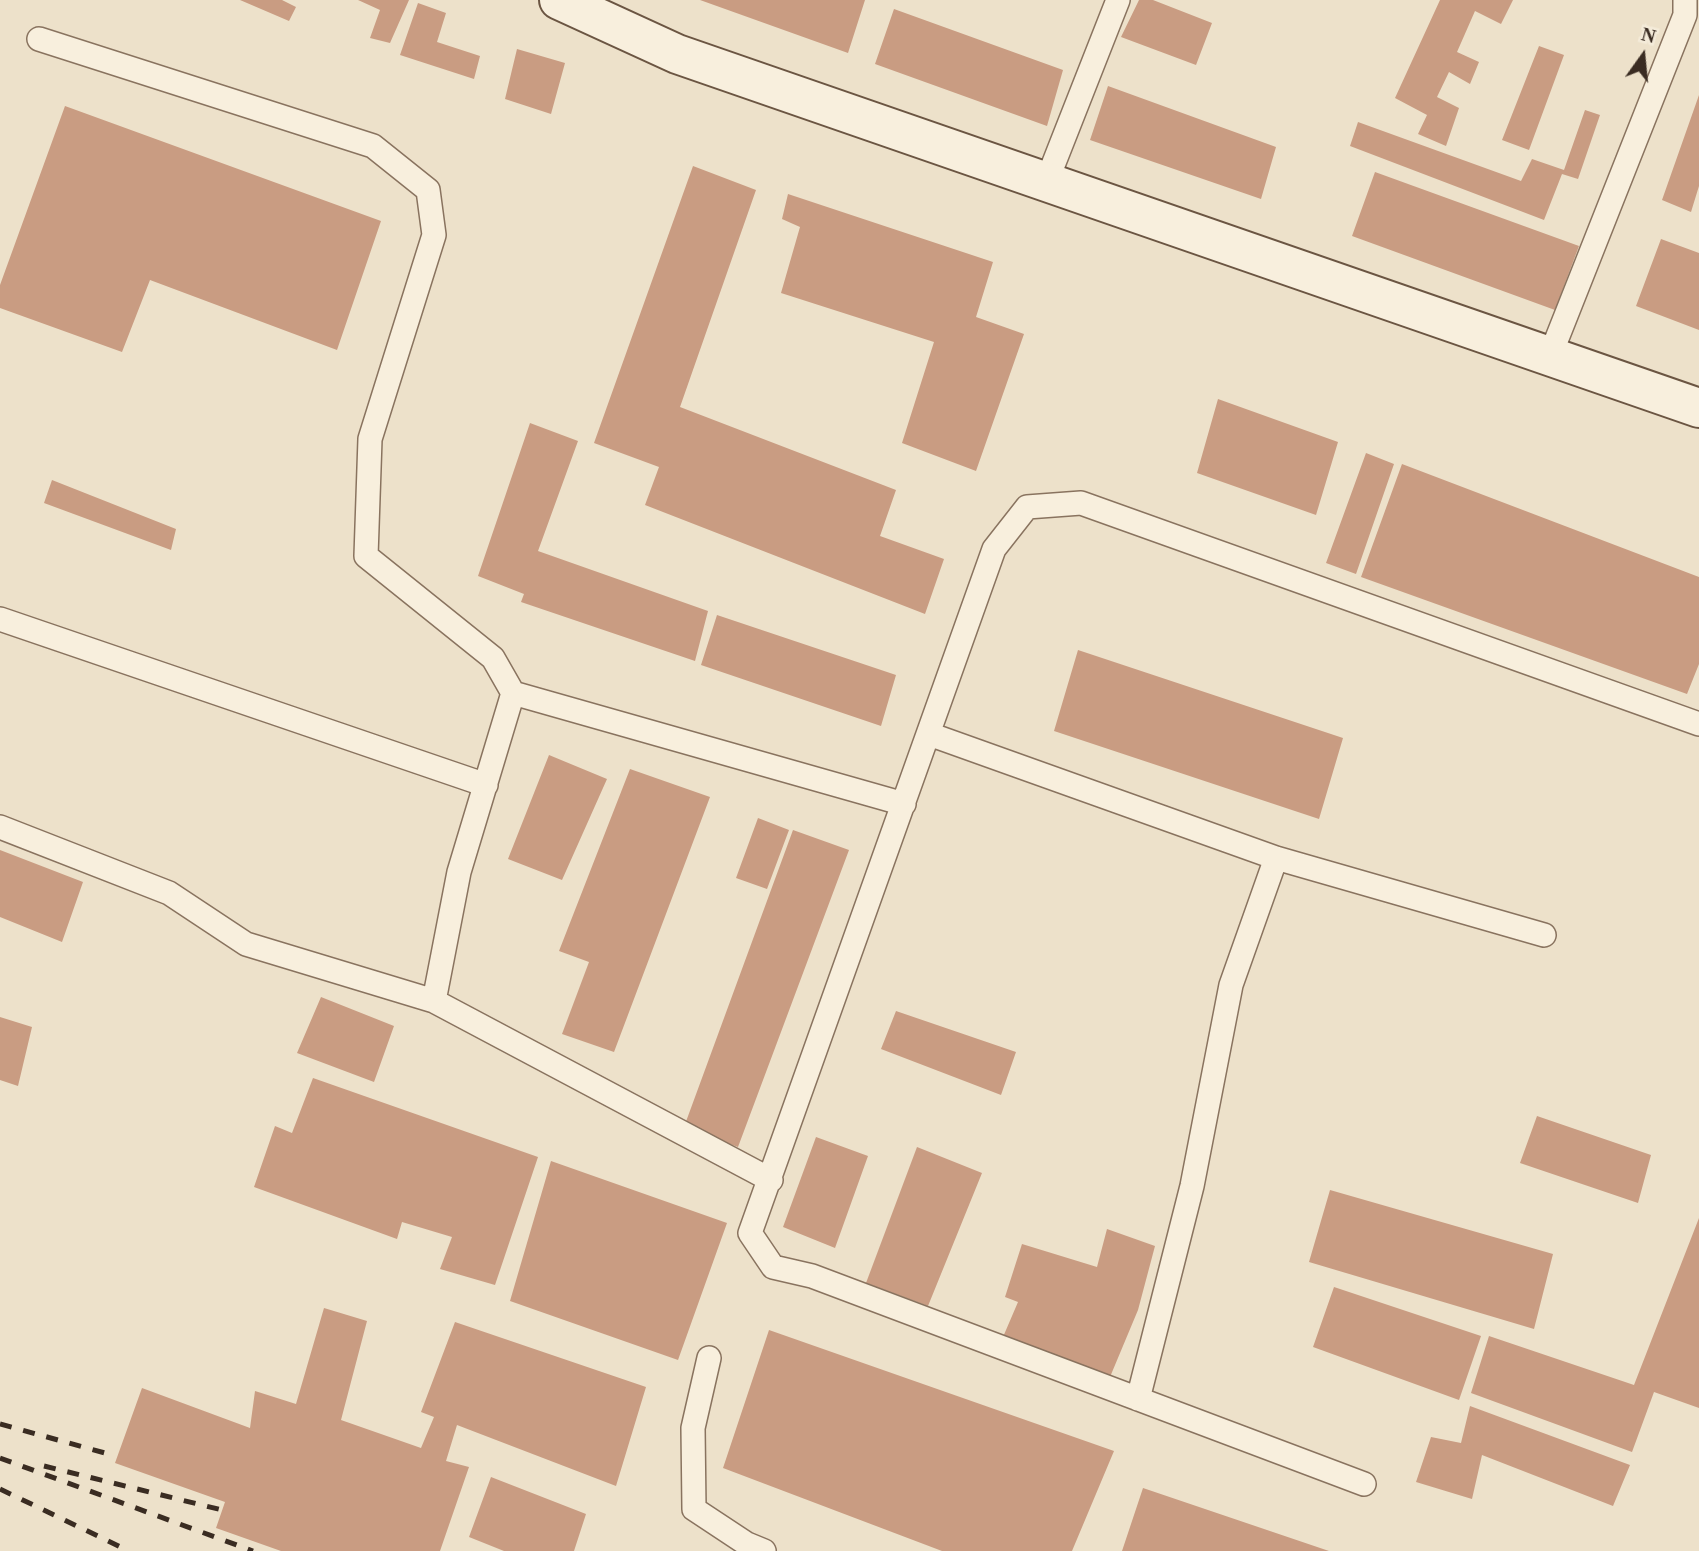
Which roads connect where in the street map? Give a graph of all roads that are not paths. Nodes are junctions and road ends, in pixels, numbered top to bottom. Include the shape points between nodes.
1 (559, 0) edge
2 (1118, 0) edge
3 (1685, 0) edge
4 (39, 39) dead end
5 (1046, 183) junction
6 (1550, 356) junction
7 (1699, 408) edge
8 (0, 619) edge
9 (513, 693) junction
10 (1699, 724) edge
11 (929, 733) junction
12 (486, 785) junction
13 (904, 804) junction
14 (0, 827) edge
15 (1276, 858) junction
16 (1544, 935) dead end
17 (434, 1001) junction
18 (771, 1180) junction
19 (709, 1358) dead end
20 (1138, 1399) junction
21 (1364, 1484) dead end
22 (764, 1551) edge

1 - 5 street via 677,54
2 - 5 lane
3 - 6 lane via 1685,15
4 - 9 lane via 373,146 428,190 433,235 370,439 366,556 493,658
5 - 6 street
6 - 7 street
8 - 12 lane
9 - 12 lane
9 - 13 lane
10 - 11 lane via 1081,503 1027,508 994,549
11 - 13 lane
11 - 15 lane
12 - 17 lane via 459,872
13 - 18 lane
14 - 17 lane via 169,894 246,944
15 - 16 lane
15 - 20 lane via 1231,985 1192,1186
17 - 18 lane
18 - 20 lane via 750,1233 773,1266 812,1276
19 - 22 lane via 693,1428 694,1509
20 - 21 lane

